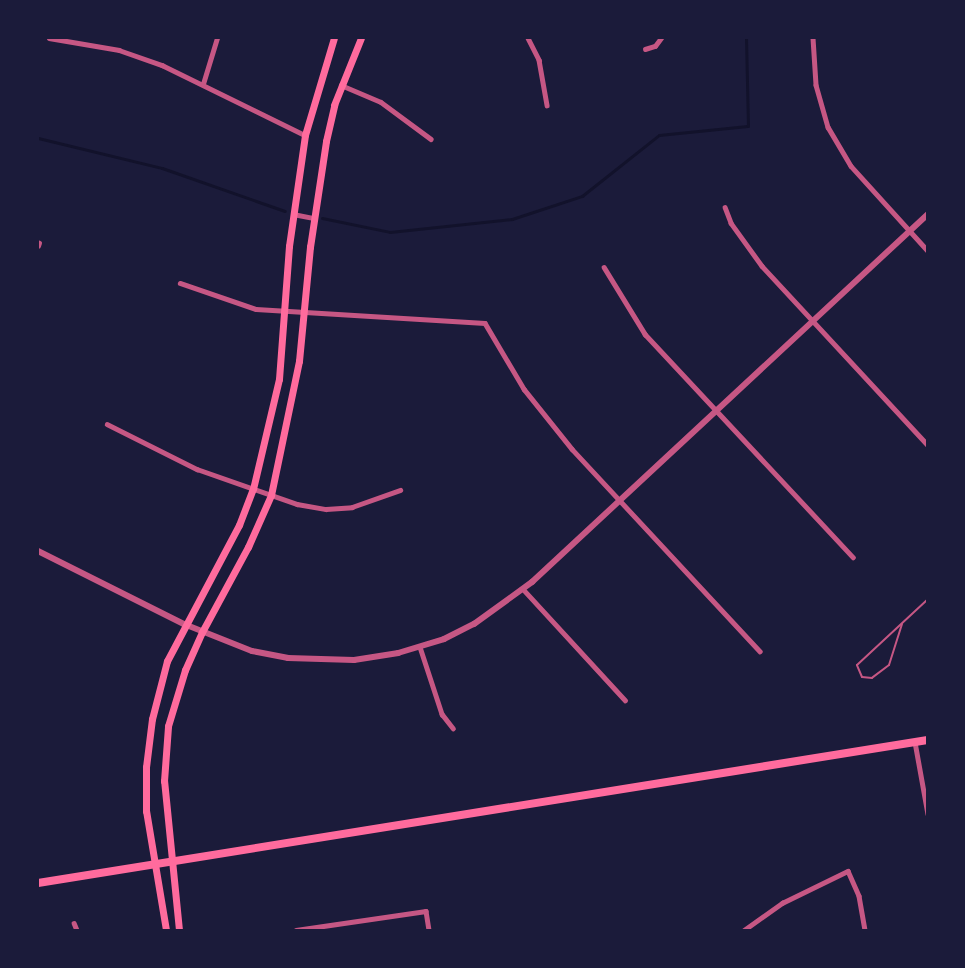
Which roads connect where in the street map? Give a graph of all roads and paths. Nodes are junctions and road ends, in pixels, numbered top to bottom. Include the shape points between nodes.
1 (49, 38) edge
2 (217, 38) edge
3 (334, 38) edge
4 (361, 38) edge
5 (528, 38) edge
6 (661, 38) edge
7 (813, 38) edge
8 (645, 49) dead end
9 (204, 84) junction
10 (341, 85) junction
11 (547, 105) dead end
12 (305, 135) junction
13 (431, 139) dead end
14 (725, 207) dead end
15 (293, 214) junction
16 (927, 214) edge
17 (314, 218) junction
18 (909, 231) junction
19 (927, 250) edge
20 (604, 267) dead end
21 (180, 283) dead end
22 (285, 310) junction
23 (305, 311) junction
24 (813, 322) junction
25 (716, 411) junction
26 (107, 424) dead end
27 (927, 445) edge
28 (253, 489) junction
29 (400, 489) dead end
30 (271, 495) junction
31 (620, 501) junction
32 (38, 551) edge
33 (853, 557) dead end
34 (523, 589) junction
35 (927, 600) edge
36 (184, 624) junction
37 (902, 624) junction
38 (202, 632) junction
39 (420, 647) junction
40 (760, 651) dead end
41 (625, 700) dead end
42 (453, 728) dead end
43 (927, 740) edge
44 (915, 742) junction
45 (927, 814) edge
46 (173, 861) junction
47 (152, 864) junction
48 (38, 883) edge
49 (74, 923) dead end
50 (77, 930) edge
51 (166, 930) edge
52 (179, 930) edge
53 (296, 930) edge
54 (429, 930) edge
55 (744, 930) edge
56 (865, 930) edge

1 - 9 street via 119,50
2 - 9 street
3 - 12 main road
4 - 10 main road
5 - 11 street via 539,60
6 - 8 street via 655,46
7 - 18 street via 816,85 828,127 851,166
9 - 12 street
10 - 13 street via 381,102
10 - 17 main road via 326,141
12 - 15 main road
14 - 24 street via 747,247
15 - 17 street
15 - 22 main road
16 - 18 street
17 - 23 main road
18 - 19 street
18 - 24 street
20 - 25 street via 645,334
21 - 22 street via 245,307
22 - 23 street
22 - 28 main road via 279,379
23 - 30 main road via 295,389
23 - 31 street via 484,323 524,389
24 - 25 street
24 - 27 street
25 - 31 street
25 - 33 street
26 - 28 street via 197,469
28 - 30 street
28 - 36 main road via 239,525
29 - 30 street via 364,504 326,509
30 - 38 main road
31 - 34 street
31 - 40 street
32 - 36 street
34 - 39 street via 474,624
34 - 41 street
35 - 37 lane
36 - 38 street
36 - 47 main road via 167,662 148,741 146,811
37 - 37 lane via 857,665 862,677 872,678 889,665
38 - 39 street via 252,651 319,661 354,660
38 - 46 main road via 168,726 164,781
39 - 42 street via 441,714
43 - 44 main road
44 - 45 street
44 - 46 main road
46 - 47 main road
46 - 52 main road
47 - 48 main road
47 - 51 main road
49 - 50 street
53 - 54 street via 426,910
55 - 56 street via 782,903 848,871 859,896

